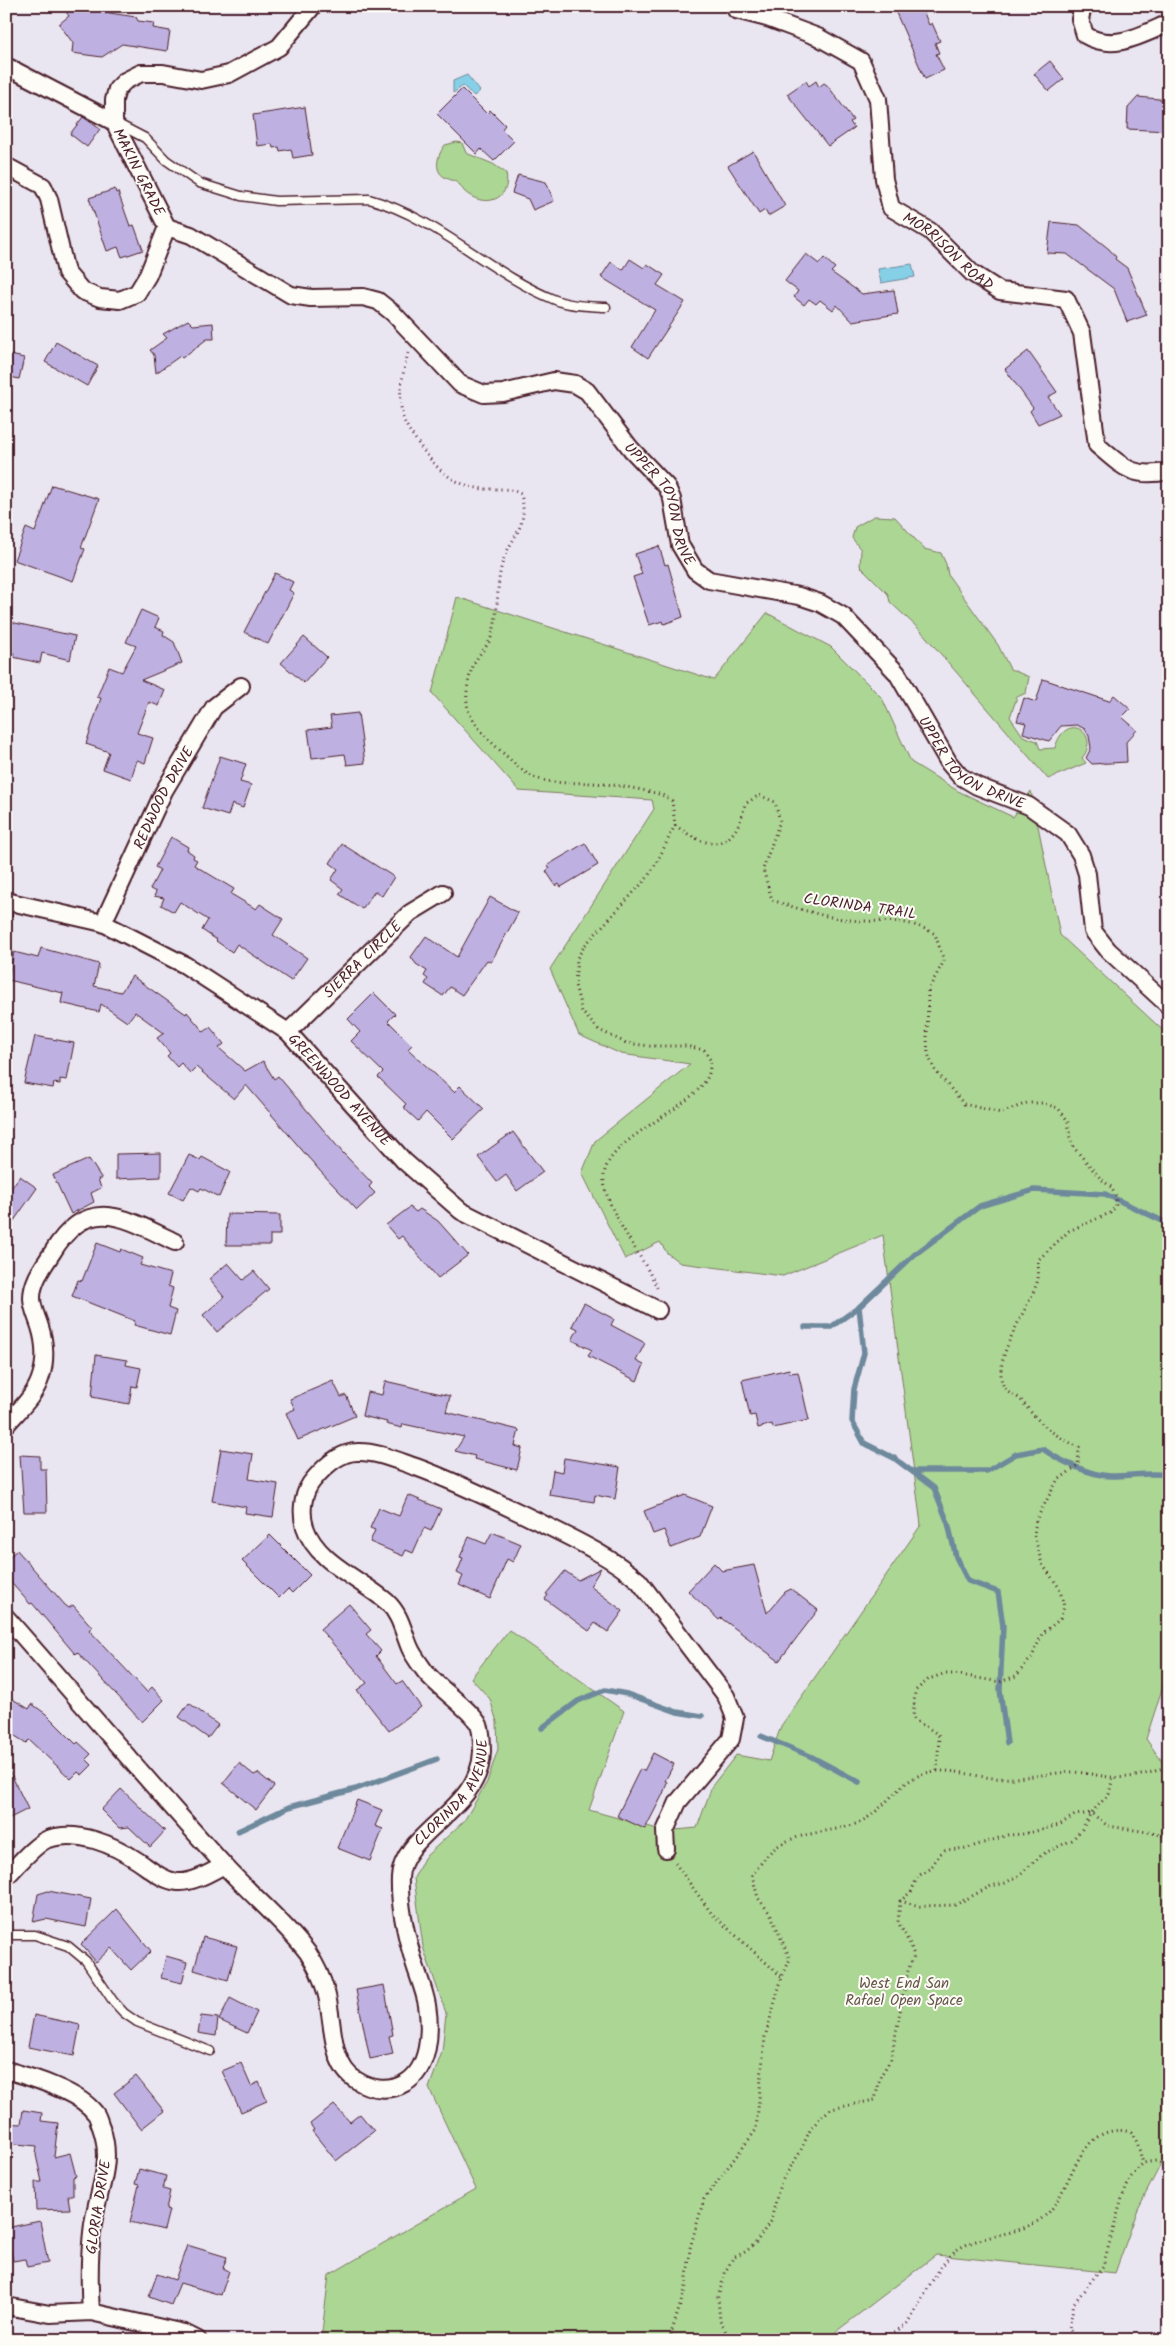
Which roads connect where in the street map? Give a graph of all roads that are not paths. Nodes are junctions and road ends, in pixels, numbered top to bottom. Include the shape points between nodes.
1 (313, 6) edge
2 (734, 6) edge
3 (1083, 6) edge
4 (1169, 23) edge
5 (6, 66) edge
6 (114, 122) junction
7 (6, 166) edge
8 (167, 227) junction
9 (606, 307) dead end
10 (1169, 471) edge
11 (241, 686) dead end
12 (443, 893) dead end
13 (9, 901) edge
14 (6, 920) edge
15 (103, 923) junction
16 (1169, 1006) edge
17 (288, 1032) junction
18 (175, 1242) dead end
19 (658, 1310) road end
20 (6, 1426) edge
21 (6, 1617) edge
22 (666, 1849) road end
23 (224, 1865) junction
24 (6, 1877) edge
25 (6, 1935) edge
26 (210, 2051) dead end
27 (6, 2070) edge
28 (6, 2306) edge
29 (92, 2312) junction
30 (198, 2340) edge

1 - 6 street, MAKIN GRADE via 279,47 229,74 201,80 163,73 141,73 125,80 117,89 114,100
2 - 10 street, MORRISON ROAD via 736,10 818,37 861,62 878,99 884,179 891,208 930,231 972,273 1000,291 1066,300 1082,333 1097,445 1126,469 1152,474
3 - 4 street via 1080,19 1085,35 1097,42 1115,43
5 - 6 street
6 - 8 street, MAKIN GRADE
6 - 9 lane via 145,138 166,160 199,184 276,201 369,200 383,203 432,227 498,270 553,300
7 - 8 street, MAKIN GRADE via 43,186 49,198 66,272 82,291 100,298 120,300 137,293 148,275
8 - 16 street, UPPER TOYON DRIVE via 191,235 291,295 363,297 378,301 460,384 484,394 503,394 554,381 575,384 587,392 631,449 667,487 680,545 695,570 709,580 799,596 843,616 897,673 948,763 960,776 1029,806 1068,834 1083,861 1094,931 1108,950
11 - 15 street, REDWOOD DRIVE via 214,707 164,790
12 - 17 street, SIERRA CIRCLE via 410,914
13 - 14 lane
13 - 15 street, GREENWOOD AVENUE
15 - 17 street, GREENWOOD AVENUE via 185,965
17 - 19 street, GREENWOOD AVENUE via 404,1161 461,1211
18 - 20 street via 126,1219 112,1216 94,1216 75,1224 61,1238 34,1283 32,1296 43,1342 42,1375 37,1388
21 - 23 street, CLORINDA AVENUE
22 - 23 street, CLORINDA AVENUE via 665,1831 678,1802 731,1739 735,1718 726,1696 639,1581 622,1566 574,1539 454,1481 391,1458 358,1451 344,1454 326,1465 309,1485 302,1505 303,1523 310,1538 326,1557 391,1605 404,1626 411,1650 427,1674 478,1724 483,1746 481,1766 460,1803 408,1852 399,1873 411,1952 427,2004 425,2057 411,2080 396,2088 384,2089 353,2080 338,2055 327,1994 316,1965 304,1948
23 - 24 street via 200,1877 179,1882 165,1879 120,1849 75,1836 48,1839
25 - 26 lane via 35,1936 68,1946 86,1961 124,2013 137,2022
27 - 29 street, GLORIA DRIVE via 43,2080 74,2096 95,2112 104,2137 107,2162 93,2222 88,2272
28 - 29 street via 50,2314
29 - 30 street via 184,2333

